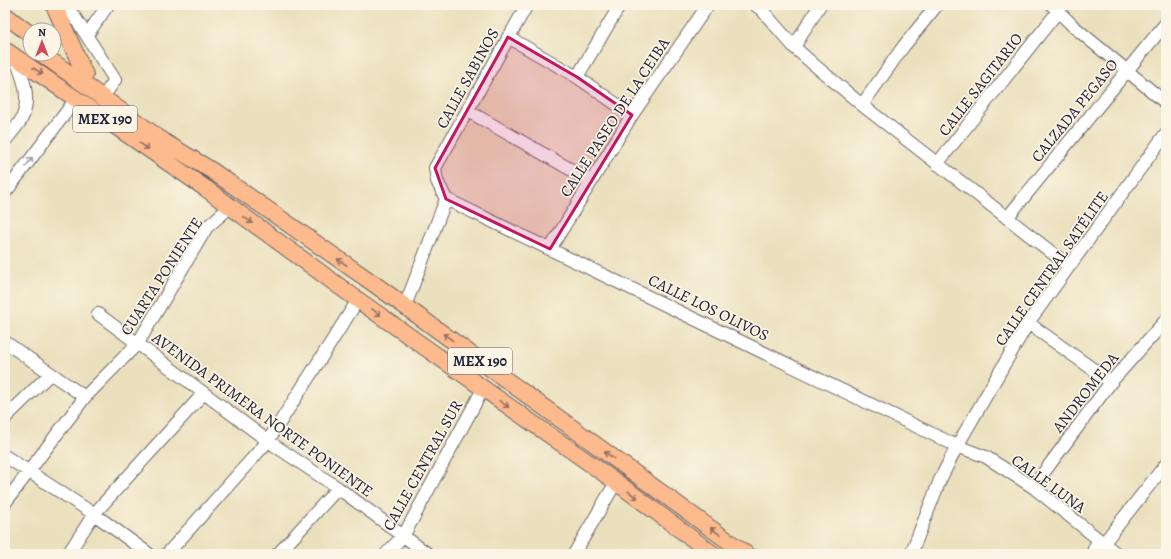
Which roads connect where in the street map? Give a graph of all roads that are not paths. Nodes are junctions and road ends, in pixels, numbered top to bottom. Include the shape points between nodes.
1 (54, 5) edge
2 (63, 5) edge
3 (108, 5) edge
4 (527, 5) edge
5 (620, 5) edge
6 (708, 5) edge
7 (755, 5) edge
8 (820, 5) edge
9 (937, 5) edge
10 (1057, 7) edge
11 (5, 15) edge
12 (1166, 23) edge
13 (22, 28) edge
14 (5, 29) edge
15 (87, 36) junction
16 (508, 37) junction
17 (22, 41) edge
18 (794, 47) junction
19 (9, 53) edge
20 (62, 59) edge
21 (55, 62) edge
22 (1127, 71) junction
23 (577, 77) junction
24 (87, 81) junction
25 (105, 95) junction
26 (76, 99) junction
27 (1166, 103) edge
28 (862, 105) junction
29 (468, 111) junction
30 (632, 115) junction
31 (1166, 133) edge
32 (5, 141) edge
33 (937, 164) junction
34 (591, 181) junction
35 (5, 193) edge
36 (446, 199) junction
37 (230, 207) junction
38 (1007, 218) junction
39 (550, 249) junction
40 (1069, 266) junction
41 (358, 300) junction
42 (405, 306) junction
43 (98, 314) dead end
44 (1166, 320) edge
45 (1028, 323) junction
46 (1162, 334) edge
47 (5, 342) edge
48 (138, 343) junction
49 (50, 374) junction
50 (1111, 382) junction
51 (483, 389) junction
52 (204, 392) junction
53 (85, 397) junction
54 (5, 418) edge
55 (268, 441) junction
56 (957, 446) junction
57 (5, 456) edge
58 (1166, 464) edge
59 (28, 471) junction
60 (616, 482) junction
61 (1033, 487) junction
62 (338, 488) junction
63 (5, 503) edge
64 (94, 514) junction
65 (404, 535) junction
66 (1101, 542) junction
67 (68, 554) edge
68 (149, 554) edge
69 (167, 554) edge
70 (278, 554) edge
71 (386, 554) edge
72 (428, 554) edge
73 (574, 554) edge
74 (713, 554) edge
75 (746, 554) edge
76 (911, 554) edge
77 (1092, 554) edge
78 (1118, 554) edge

1 - 24 main road
2 - 15 street
3 - 15 street
4 - 16 street, CALLE SABINOS
5 - 23 street
6 - 30 street, CALLE PASEO DE LA CEIBA
7 - 18 street
8 - 18 street
9 - 28 street
10 - 22 street via 1073,26
10 - 33 street, CALLE SAGITARIO
11 - 13 main road
12 - 22 street, CALZADA PEGASO
14 - 17 main road
15 - 25 street via 115,80
16 - 23 street
16 - 29 street, CALLE SABINOS
18 - 28 street
19 -> 26 main road, MEX 190
19 - 32 street via 26,87 26,101 21,120
20 - 24 main road, MEX 190
21 - 24 main road, MEX 190
22 - 27 street
22 - 38 street, CALZADA PEGASO
23 - 30 street
24 - 25 main road, MEX 190
42 -> 25 main road, MEX 190
35 -> 26 street
26 -> 37 main road, MEX 190
28 - 33 street
29 - 34 street
29 - 36 street, CALLE SABINOS via 435,168
30 - 34 street, CALLE PASEO DE LA CEIBA
31 - 40 street, CALLE CENTRAL SATÉLITE
33 - 38 street
34 - 39 street, CALLE PASEO DE LA CEIBA
36 - 39 street, CALLE LOS OLIVOS
36 - 42 street
37 -> 41 main road, MEX 190
37 - 48 street, CUARTA PONIENTE via 207,227
38 - 40 street
39 - 56 street, CALLE LOS OLIVOS
40 - 45 street, CALLE CENTRAL SATÉLITE
41 -> 51 main road, MEX 190
41 - 55 street
75 -> 42 main road, MEX 190
43 - 48 street, AVENIDA PRIMERA NORTE PONIENTE
44 - 46 street, ANDROMEDA
45 - 50 street
45 - 56 street, CALLE CENTRAL SATÉLITE
46 - 50 street, ANDROMEDA
47 - 49 street
48 - 52 street, AVENIDA PRIMERA NORTE PONIENTE
48 - 53 street, CUARTA PONIENTE
49 - 53 street
49 - 54 street
50 - 61 street, ANDROMEDA
51 -> 60 main road, MEX 190
51 - 65 street, CALLE CENTRAL SUR
52 - 55 street, AVENIDA PRIMERA NORTE PONIENTE
52 - 64 street
53 - 59 street, CUARTA PONIENTE
55 - 62 street, AVENIDA PRIMERA NORTE PONIENTE
55 - 69 street
56 - 61 street, CALLE LUNA via 986,458
56 - 76 street, CALLE CENTRAL SATÉLITE via 940,480
57 - 59 street
58 - 66 street
59 - 63 street, CUARTA PONIENTE
59 - 64 street
60 - 73 street
60 -> 74 main road, MEX 190
61 - 66 street, CALLE LUNA
62 - 65 street, AVENIDA PRIMERA NORTE PONIENTE
62 - 70 street
64 - 67 street
64 - 68 street
65 - 71 street, CALLE CENTRAL SUR
65 - 72 street, AVENIDA PRIMERA NORTE PONIENTE
66 - 77 street
66 - 78 street, CALLE LUNA

